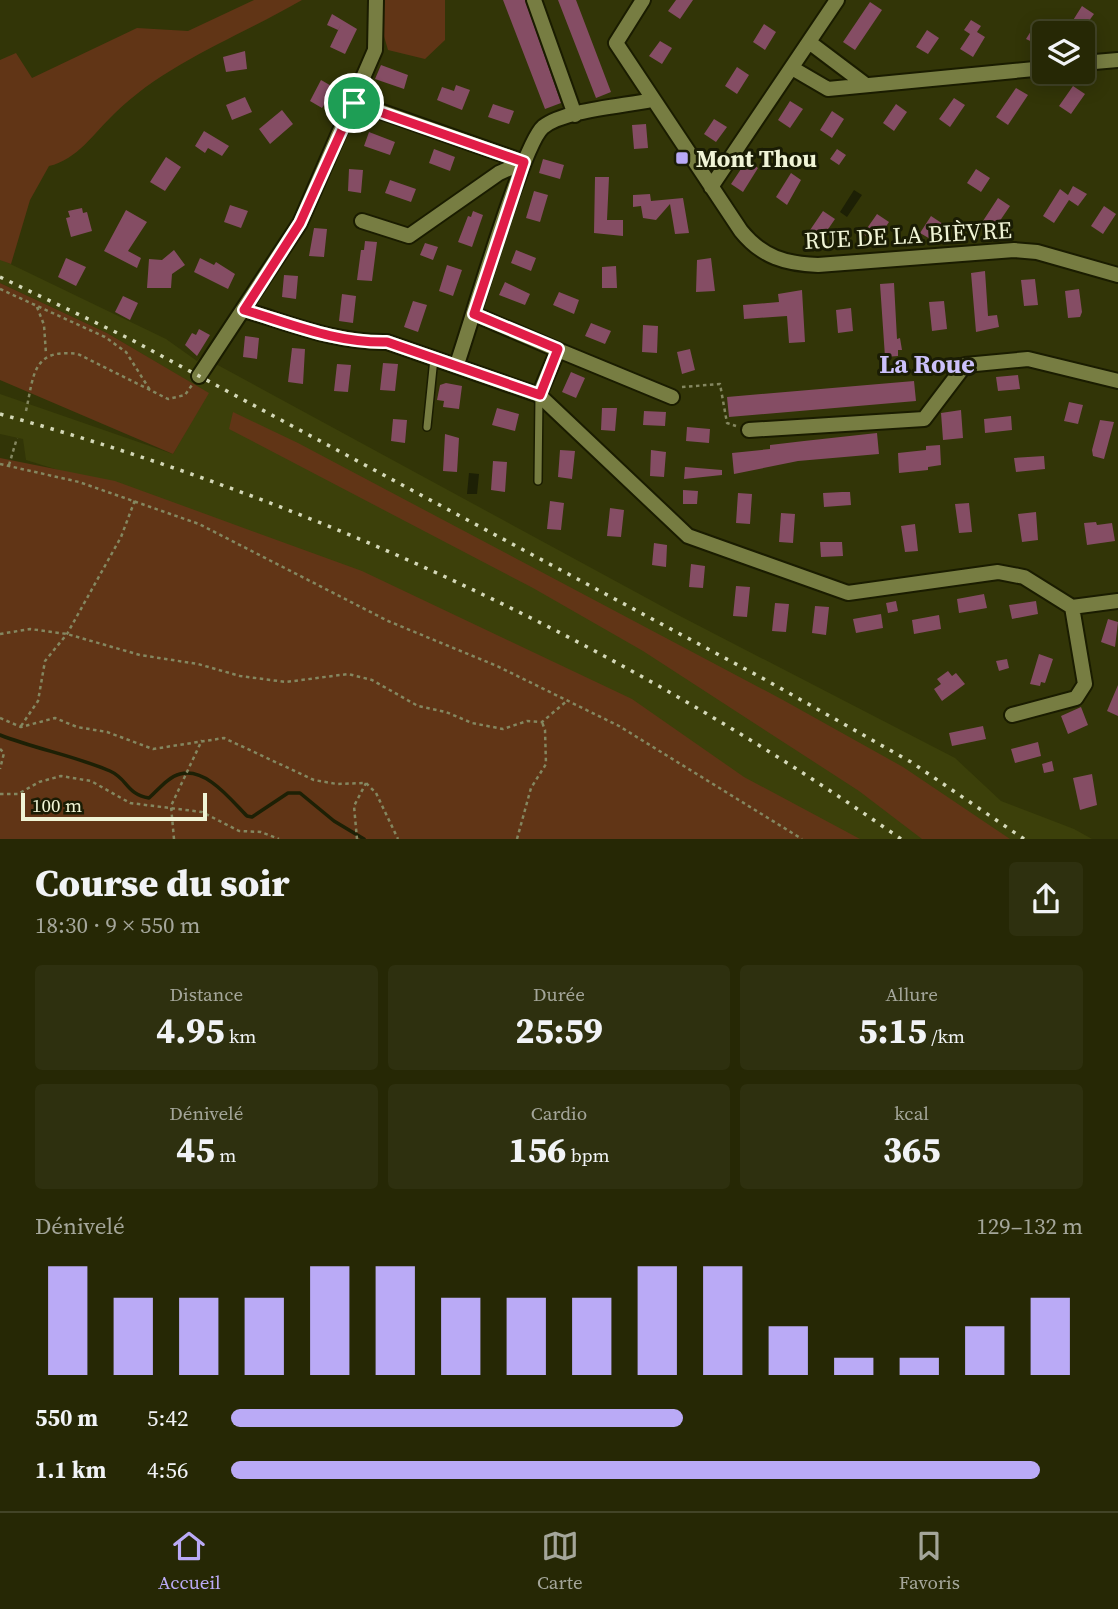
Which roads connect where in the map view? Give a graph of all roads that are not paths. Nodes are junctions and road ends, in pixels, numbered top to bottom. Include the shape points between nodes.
1 (376, 0) edge
2 (534, 0) edge
3 (643, 0) edge
4 (837, 0) edge
5 (809, 41) junction
6 (1118, 60) edge
7 (1095, 62) edge
8 (792, 68) junction
9 (1032, 69) edge
10 (866, 85) junction
11 (652, 100) junction
12 (354, 103) junction
13 (575, 115) junction
14 (524, 162) junction
15 (711, 187) junction
16 (362, 221) dead end
17 (1118, 275) edge
18 (244, 310) junction
19 (474, 314) junction
20 (558, 349) junction
21 (434, 357) junction
22 (457, 365) junction
23 (199, 376) road end
24 (1118, 381) edge
25 (540, 395) junction
26 (672, 397) road end
27 (427, 427) dead end
28 (749, 430) road end
29 (538, 481) dead end
30 (1118, 601) edge
31 (1072, 607) junction
32 (1012, 715) dead end

1 - 12 street via 375,50
2 - 13 street
3 - 11 street, RUE DE LA BIÈVRE via 616,43
4 - 5 street
5 - 8 street
5 - 10 street
6 - 7 street
8 - 10 street via 828,89
8 - 15 street
9 - 10 street
11 - 13 street
11 - 15 street, RUE DE LA BIÈVRE
12 - 14 street
12 - 18 street via 300,223
13 - 14 street via 541,128
14 - 16 street via 499,173 409,236
14 - 19 street
15 - 17 street, RUE DE LA BIÈVRE via 750,243 795,265 1014,250
18 - 21 street via 313,333 387,342
18 - 23 street
19 - 20 street
19 - 22 street
20 - 25 street
20 - 26 street
21 - 22 street
21 - 27 lane
22 - 25 street
24 - 28 street via 1028,359 965,365 924,419
25 - 29 lane
25 - 31 street via 688,536 849,593 998,572 1024,577
30 - 31 street
31 - 32 street via 1084,684 1076,698

